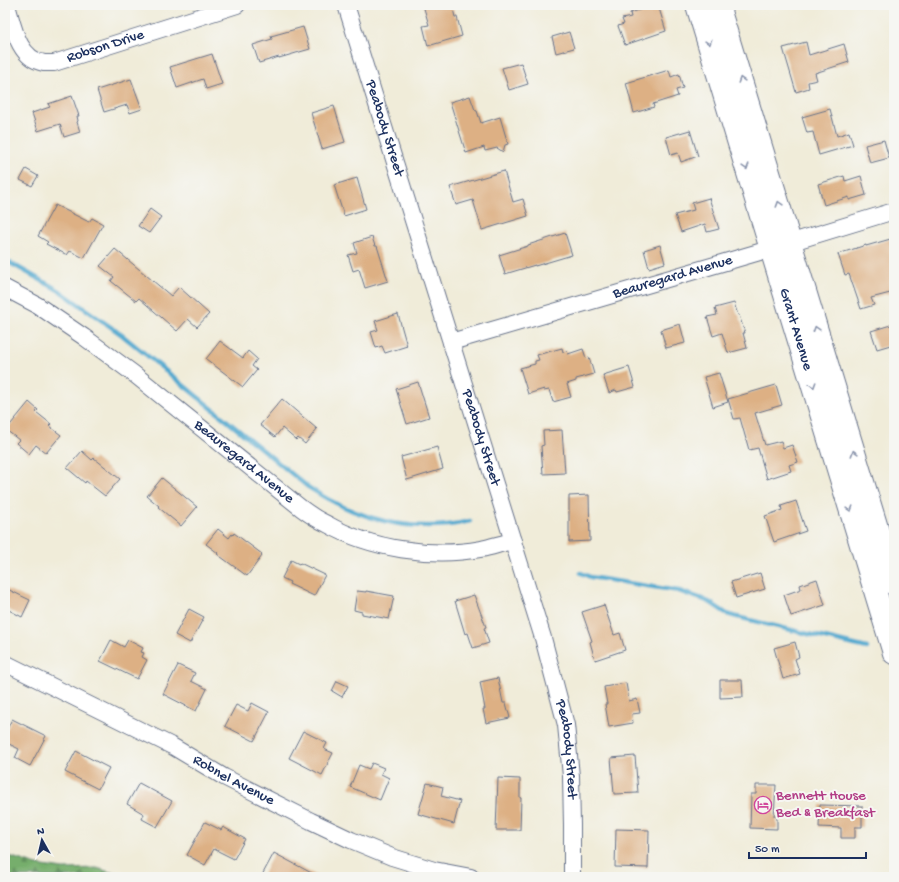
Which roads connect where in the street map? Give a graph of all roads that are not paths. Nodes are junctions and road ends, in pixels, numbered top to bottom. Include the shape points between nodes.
1 (7, 5) edge
2 (237, 5) edge
3 (346, 5) edge
4 (698, 5) edge
5 (718, 5) edge
6 (894, 211) edge
7 (780, 246) junction
8 (5, 288) edge
9 (451, 342) junction
10 (513, 541) junction
11 (894, 584) edge
12 (894, 653) edge
13 (5, 663) edge
14 (471, 877) edge
15 (572, 877) edge

1 - 2 street, Robson Drive via 23,50 31,58 43,63 54,63
3 - 9 street, Peabody Street
4 -> 7 main road, Grant Avenue
7 -> 5 main road, Grant Avenue
6 - 7 street, Beauregard Avenue
7 - 9 street, Beauregard Avenue
11 -> 7 main road, Grant Avenue
7 -> 12 main road, Grant Avenue
8 - 10 street, Beauregard Avenue via 84,337 301,508 327,525 356,537 415,551 464,551
9 - 10 street, Peabody Street
10 - 15 street, Peabody Street via 566,725 571,776
13 - 14 street, Robnel Avenue via 172,746 224,777 351,840 392,857 434,870

